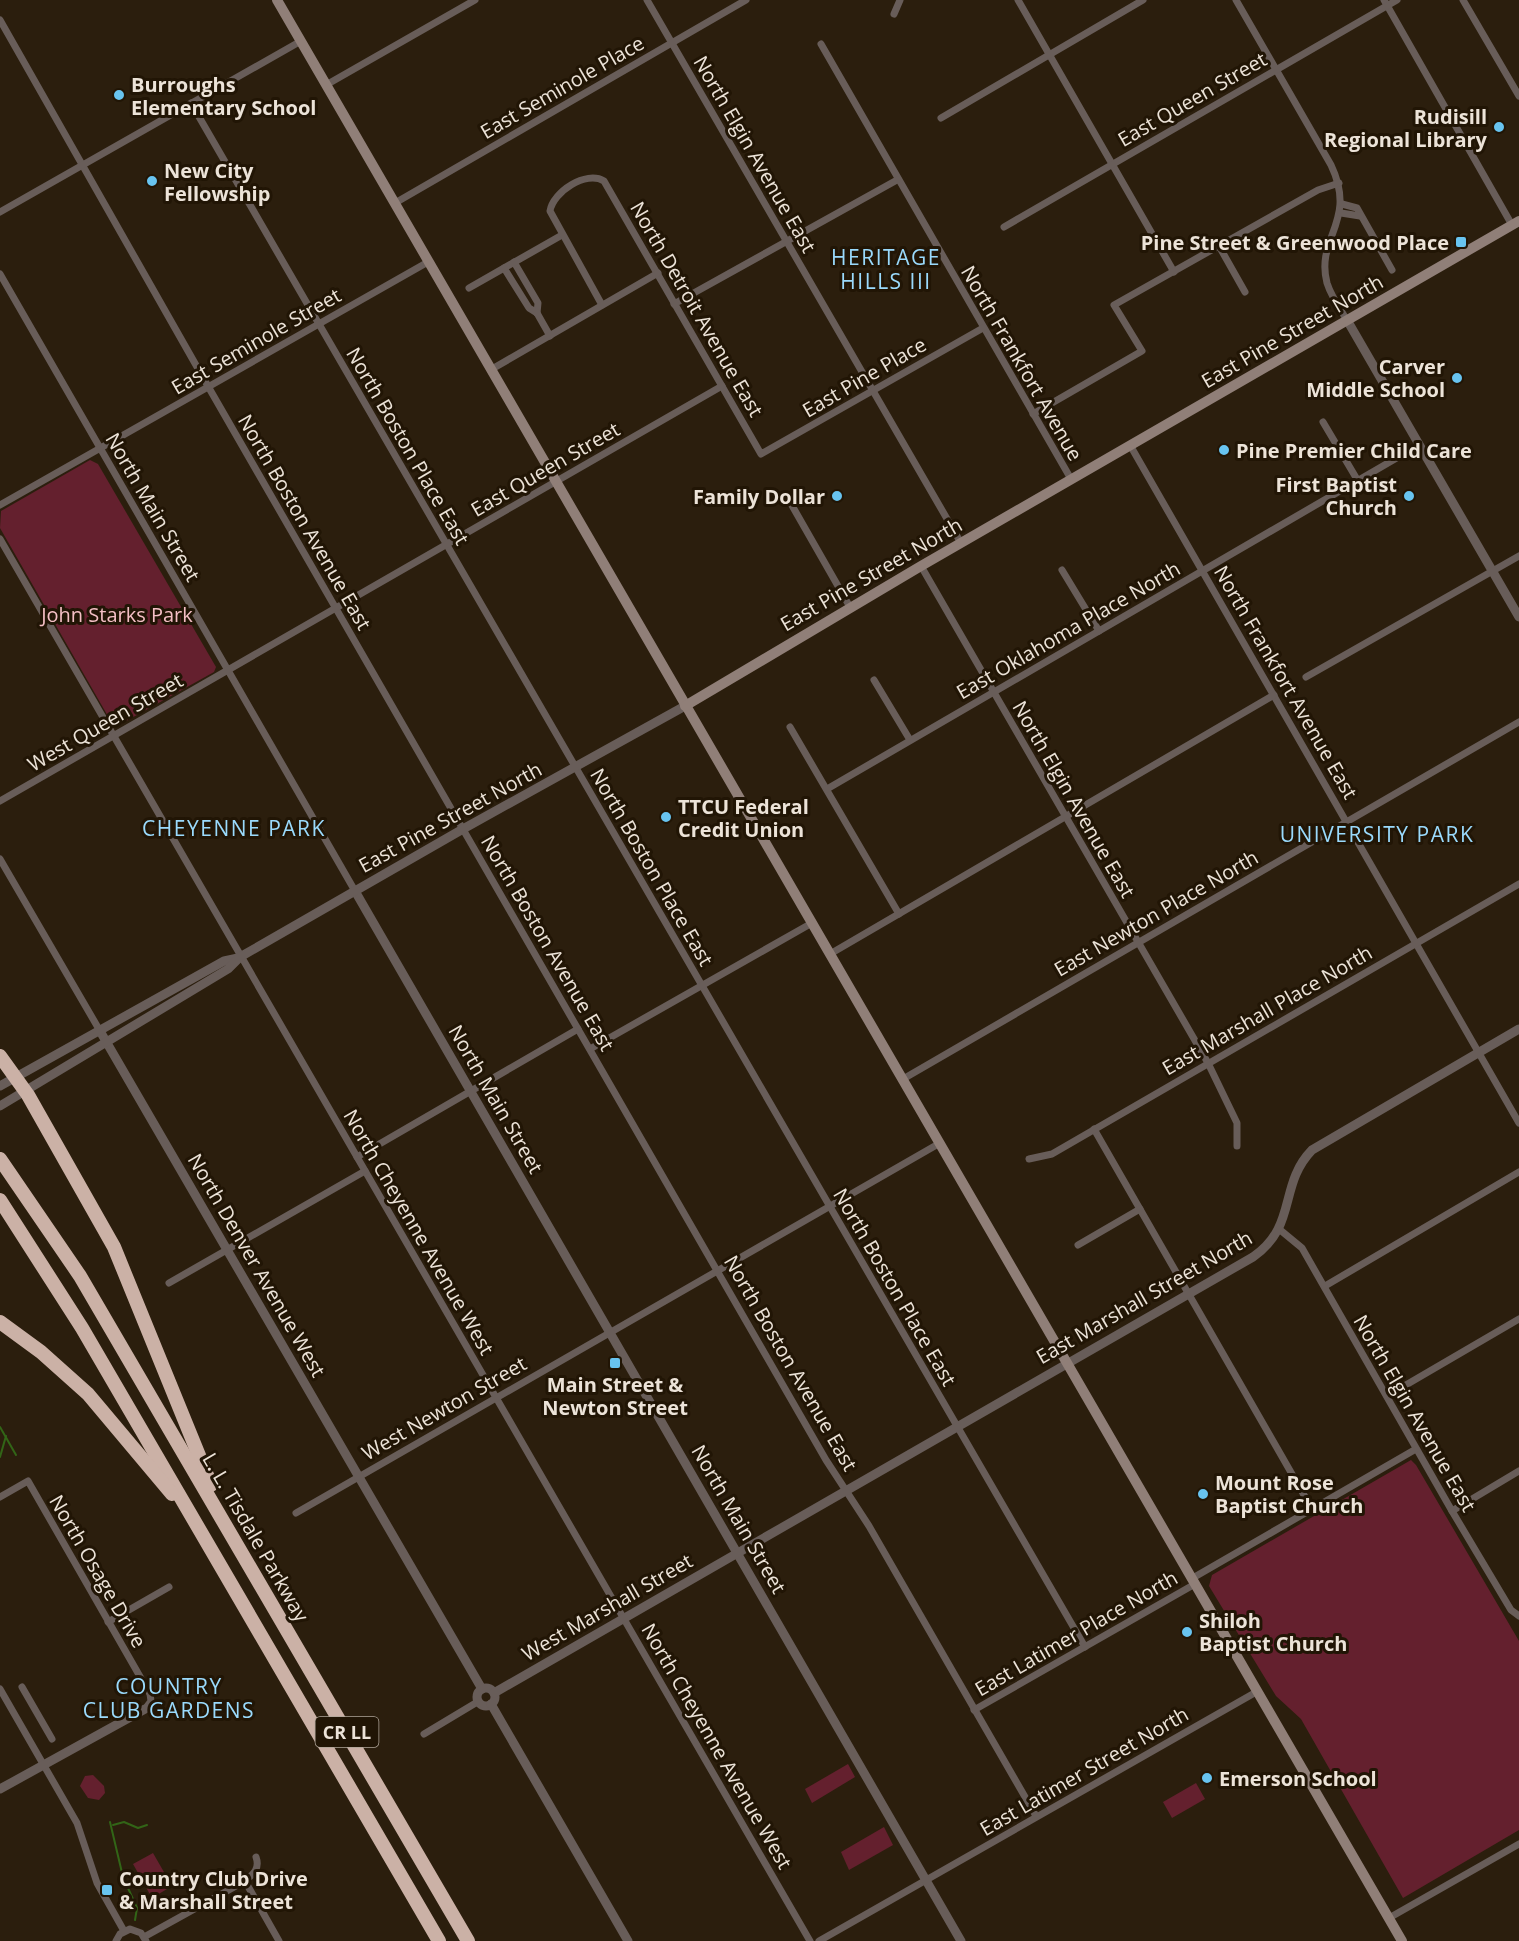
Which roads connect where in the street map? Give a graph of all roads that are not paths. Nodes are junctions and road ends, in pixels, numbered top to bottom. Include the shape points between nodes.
1 (277, 0) edge
2 (475, 0) edge
3 (647, 0) edge
4 (746, 0) edge
5 (900, 0) edge
6 (1018, 0) edge
7 (1143, 0) edge
8 (1236, 0) edge
9 (1397, 0) edge
10 (1463, 0) edge
11 (1386, 3) edge
12 (894, 14) dead end
13 (0, 20) edge
14 (301, 41) junction
15 (672, 43) junction
16 (821, 44) dead end
17 (1049, 54) junction
18 (1276, 70) junction
19 (326, 85) junction
20 (1517, 87) edge
21 (1519, 96) edge
22 (191, 103) junction
23 (941, 118) dead end
24 (1112, 164) junction
25 (82, 165) junction
26 (897, 180) junction
27 (1339, 183) junction
28 (395, 203) junction
29 (1342, 204) junction
30 (0, 212) edge
31 (1341, 213) junction
32 (1360, 216) junction
33 (1516, 223) edge
34 (1004, 227) dead end
35 (562, 235) junction
36 (787, 242) junction
37 (1219, 246) junction
38 (428, 261) junction
39 (514, 262) junction
40 (504, 268) junction
41 (1392, 270) dead end
42 (1174, 272) junction
43 (658, 273) junction
44 (0, 274) edge
45 (469, 288) dead end
46 (1245, 291) dead end
47 (675, 304) junction
48 (602, 305) junction
49 (537, 313) junction
50 (1347, 320) junction
51 (319, 324) junction
52 (983, 328) junction
53 (550, 336) junction
54 (492, 369) junction
55 (723, 386) junction
56 (208, 387) junction
57 (873, 392) junction
58 (1034, 414) junction
59 (1323, 422) dead end
60 (1130, 445) junction
61 (1419, 445) junction
62 (100, 449) junction
63 (761, 454) joint
64 (1071, 479) junction
65 (1358, 481) junction
66 (556, 482) junction
67 (790, 502) dead end
68 (0, 505) edge
69 (0, 539) edge
70 (961, 543) junction
71 (446, 544) junction
72 (1519, 556) edge
73 (921, 566) junction
74 (1062, 570) dead end
75 (1202, 571) junction
76 (1492, 571) junction
77 (850, 607) junction
78 (335, 608) junction
79 (1519, 617) edge
80 (1099, 631) junction
81 (227, 670) junction
82 (1306, 677) dead end
83 (874, 680) dead end
84 (993, 692) junction
85 (1274, 695) junction
86 (685, 706) junction
87 (1519, 722) edge
88 (790, 727) dead end
89 (114, 737) junction
90 (910, 740) junction
91 (575, 768) junction
92 (827, 789) junction
93 (0, 801) edge
94 (1064, 817) junction
95 (1346, 820) junction
96 (463, 829) junction
97 (0, 860) edge
98 (1519, 884) edge
99 (355, 891) junction
100 (899, 914) junction
101 (812, 923) junction
102 (1138, 943) junction
103 (1414, 944) junction
104 (831, 954) junction
105 (240, 957) junction
106 (701, 986) junction
107 (578, 1029) junction
108 (1519, 1029) edge
109 (100, 1030) junction
110 (106, 1040) junction
111 (590, 1049) junction
112 (1478, 1052) junction
113 (0, 1056) edge
114 (1208, 1063) junction
115 (16, 1077) junction
116 (903, 1079) junction
117 (0, 1086) edge
118 (470, 1090) junction
119 (26, 1091) junction
120 (0, 1106) edge
121 (1519, 1123) edge
122 (1094, 1130) junction
123 (940, 1143) junction
124 (1237, 1146) dead end
125 (357, 1157) junction
126 (1029, 1158) dead end
127 (0, 1159) edge
128 (365, 1171) junction
129 (1519, 1172) edge
130 (0, 1200) edge
131 (829, 1207) junction
132 (1140, 1209) junction
133 (1279, 1229) junction
134 (1078, 1245) dead end
135 (227, 1250) junction
136 (718, 1271) junction
137 (169, 1283) dead end
138 (1325, 1286) junction
139 (1189, 1293) junction
140 (1519, 1319) edge
141 (0, 1322) edge
142 (610, 1333) junction
143 (1067, 1364) junction
144 (1387, 1396) junction
145 (497, 1398) junction
146 (958, 1426) junction
147 (1416, 1449) junction
148 (1519, 1471) edge
149 (360, 1477) junction
150 (847, 1491) junction
151 (0, 1497) edge
152 (1312, 1509) junction
153 (1452, 1511) junction
154 (296, 1513) dead end
155 (225, 1524) junction
156 (198, 1526) junction
157 (737, 1553) junction
158 (1193, 1582) junction
159 (168, 1587) dead end
160 (1519, 1616) edge
161 (624, 1618) junction
162 (108, 1622) junction
163 (1084, 1647) junction
164 (22, 1687) dead end
165 (0, 1689) edge
166 (482, 1689) junction
167 (1258, 1691) junction
168 (494, 1693) junction
169 (479, 1701) junction
170 (491, 1704) junction
171 (146, 1709) joint
172 (974, 1710) junction
173 (424, 1734) dead end
174 (52, 1738) dead end
175 (44, 1764) junction
176 (0, 1789) edge
177 (1036, 1816) junction
178 (1519, 1844) edge
179 (256, 1857) dead end
180 (926, 1880) junction
181 (245, 1881) junction
182 (1389, 1918) junction
183 (124, 1931) junction
184 (145, 1939) edge
185 (116, 1941) edge
186 (279, 1941) edge
187 (439, 1941) edge
188 (468, 1941) edge
189 (628, 1941) edge
190 (810, 1941) edge
191 (819, 1941) edge
192 (961, 1941) edge
193 (1402, 1941) edge

1 - 14 main road
2 - 19 street
3 - 15 street, North Elgin Avenue East
4 - 15 street, East Seminole Place
5 - 12 street
6 - 17 street
7 - 17 street
8 - 18 street
9 - 11 street, East Queen Street
10 - 20 street
11 - 18 street, East Queen Street
11 - 33 street
13 - 25 street, North Boston Avenue East
14 - 19 main road
14 - 22 street
15 - 28 street, East Seminole Place
15 - 36 street, North Elgin Avenue East
16 - 26 street, North Frankfort Avenue
17 - 23 street
17 - 24 street
18 - 24 street, East Queen Street
18 - 27 street
19 - 28 main road
20 - 21 street
22 - 25 street
22 - 51 street, North Boston Place East
24 - 34 street, East Queen Street
24 - 42 street
25 - 30 street
25 - 56 street, North Boston Avenue East
26 - 36 street
26 - 52 street, North Frankfort Avenue
27 - 29 street
27 - 37 street via 1318,190
28 - 38 main road
29 - 31 street
29 - 32 street via 1357,208
31 - 32 street
31 - 50 street via 1325,267 1330,291
32 - 41 street
33 - 50 main road, East Pine Street North
35 - 39 street
35 - 43 street, North Detroit Avenue East via 550,211 556,197 580,180 592,177 604,181
35 - 48 street
36 - 47 street
36 - 57 street, North Elgin Avenue East
37 - 42 street
37 - 46 street
38 - 51 street, East Seminole Street
38 - 54 main road
39 - 40 street
39 - 49 street via 538,303
40 - 45 street
40 - 49 street via 529,309
42 - 58 street via 1114,305 1142,351
43 - 47 street, North Detroit Avenue East
43 - 48 street
44 - 62 street, North Main Street
47 - 55 street, North Detroit Avenue East
48 - 53 street
49 - 53 street
50 - 60 main road, East Pine Street North
50 - 61 street
51 - 56 street, East Seminole Street
51 - 71 street, North Boston Place East
52 - 57 street, East Pine Place
52 - 58 street, North Frankfort Avenue
53 - 54 street
54 - 66 main road
55 - 63 street, North Detroit Avenue East
55 - 66 street, East Queen Street
56 - 62 street, East Seminole Street
56 - 78 street, North Boston Avenue East
57 - 63 street, East Pine Place
57 - 70 street, North Elgin Avenue East
58 - 64 street, North Frankfort Avenue
59 - 65 street
60 - 64 main road, East Pine Street North
60 - 75 street, North Frankfort Avenue East
61 - 65 street, East Oklahoma Place North
61 - 76 street
62 - 68 street, East Seminole Street
62 - 81 street, North Main Street
64 - 70 main road, East Pine Street North
65 - 75 street, East Oklahoma Place North
66 - 71 street, East Queen Street
66 - 86 main road
67 - 77 street
69 - 89 street, North Cheyenne Avenue West
70 - 73 main road, East Pine Street North
71 - 78 street, East Queen Street
71 - 91 street, North Boston Place East
72 - 76 street
73 - 77 main road, East Pine Street North
73 - 84 street, North Elgin Avenue East
74 - 80 street
75 - 80 street, East Oklahoma Place North
75 - 85 street, North Frankfort Avenue East
76 - 79 street
76 - 82 street
77 - 86 main road, East Pine Street North
78 - 81 street, East Queen Street
78 - 96 street, North Boston Avenue East
80 - 84 street, East Oklahoma Place North
81 - 89 street, West Queen Street
81 - 99 street, North Main Street
83 - 90 street
84 - 90 street, East Oklahoma Place North
84 - 94 street, North Elgin Avenue East
85 - 94 street
85 - 95 street, North Frankfort Avenue East
86 - 91 street, East Pine Street North
86 - 101 main road
87 - 95 street, East Newton Place North
88 - 92 street
89 - 93 street, West Queen Street
89 - 105 street, North Cheyenne Avenue West
90 - 92 street, East Oklahoma Place North
91 - 96 street, East Pine Street North
91 - 106 street, North Boston Place East
92 - 100 street
94 - 100 street
94 - 102 street, North Elgin Avenue East
95 - 102 street, East Newton Place North
95 - 103 street, North Frankfort Avenue East
96 - 99 street, East Pine Street North
96 - 107 street, North Boston Avenue East
97 - 109 street, North Denver Avenue West
98 - 103 street, East Marshall Place North
99 - 105 street, East Pine Street North
99 - 118 street, North Main Street
100 - 104 street
101 - 104 main road
101 - 106 street
102 - 114 street, North Elgin Avenue East
102 - 116 street, East Newton Place North
103 - 112 street, North Frankfort Avenue East
103 - 114 street, East Marshall Place North
104 - 116 main road
105 - 109 street, East Pine Street North via 224,961
105 - 110 street, East Pine Street North via 228,969
105 - 125 street, North Cheyenne Avenue West
106 - 111 street
106 - 131 street, North Boston Place East
107 - 111 street, North Boston Avenue East
107 - 118 street
108 - 112 street, East Marshall Street North
109 - 110 street, North Denver Avenue West
109 - 115 street, East Pine Street North
110 - 119 street, East Pine Street North
110 - 135 street, North Denver Avenue West
111 - 136 street, North Boston Avenue East
112 - 121 street, North Frankfort Avenue East
112 - 133 street, East Marshall Street North via 1312,1150 1293,1178
113 - 115 highway
114 - 122 street, East Marshall Place North
114 - 124 street, North Elgin Avenue East via 1237,1123
115 - 117 street, East Pine Street North
115 - 119 highway
116 - 123 main road
118 - 125 street
118 - 142 street, North Main Street
119 - 120 street, East Pine Street North
119 - 155 highway via 118,1256
122 - 126 street, East Marshall Place North via 1052,1155
122 - 132 street
123 - 131 street, West Newton Street
123 - 143 main road
125 - 128 street, North Cheyenne Avenue West
127 - 155 highway, L. L. Tisdale Parkway / CR LL via 80,1276
128 - 135 street
128 - 145 street, North Cheyenne Avenue West
129 - 138 street
130 - 156 highway, CR LL via 59,1291
131 - 136 street, West Newton Street
131 - 146 street, North Boston Place East
132 - 134 street
132 - 139 street
133 - 138 street, North Elgin Avenue East via 1302,1248
133 - 139 street, East Marshall Street North via 1260,1252
135 - 137 street
135 - 149 street, North Denver Avenue West
136 - 142 street, West Newton Street
136 - 150 street, North Boston Avenue East
138 - 144 street, North Elgin Avenue East
139 - 143 street, East Marshall Street North
139 - 152 street
140 - 144 street
141 - 156 highway via 88,1394
142 - 145 street, West Newton Street
142 - 157 street, North Main Street
143 - 146 street, East Marshall Street North
143 - 158 main road
144 - 147 street, North Elgin Avenue East
145 - 149 street, West Newton Street
145 - 161 street, North Cheyenne Avenue West
146 - 150 street, East Marshall Street North
146 - 163 street, North Boston Place East
147 - 152 street, East Latimer Place North
147 - 153 street, North Elgin Avenue East
148 - 153 street
149 - 154 street, West Newton Street
149 - 166 street, North Denver Avenue West
150 - 157 street, East Marshall Street North
150 - 172 street, North Boston Avenue East
151 - 162 street, North Osage Drive via 28,1481
152 - 158 street, East Latimer Place North
153 - 160 street, North Elgin Avenue East via 1511,1610
155 - 188 highway, L. L. Tisdale Parkway / CR LL
156 - 187 highway, CR LL
157 - 161 street, West Marshall Street
157 - 180 street, North Main Street
158 - 163 street, East Latimer Place North
158 - 167 main road
159 - 162 street
161 - 168 street, West Marshall Street
161 - 190 street, North Cheyenne Avenue West
162 - 171 street, North Osage Drive via 151,1696
163 - 172 street, East Latimer Place North
164 - 174 street
165 - 175 street
166 - 168 street
166 - 169 street
167 - 177 street, East Latimer Street North
167 - 182 main road
168 - 170 street
169 - 170 street
169 - 173 street
170 - 189 street
171 - 175 street
172 - 177 street, North Boston Avenue East
175 - 176 street
175 - 183 street via 77,1823 97,1883
177 - 180 street, East Latimer Street North
178 - 182 street
179 - 181 street via 256,1870
180 - 191 street, East Latimer Street North
180 - 192 street, North Main Street
181 - 184 street
181 - 186 street
182 - 193 main road
183 - 184 street via 135,1930
183 - 185 street

